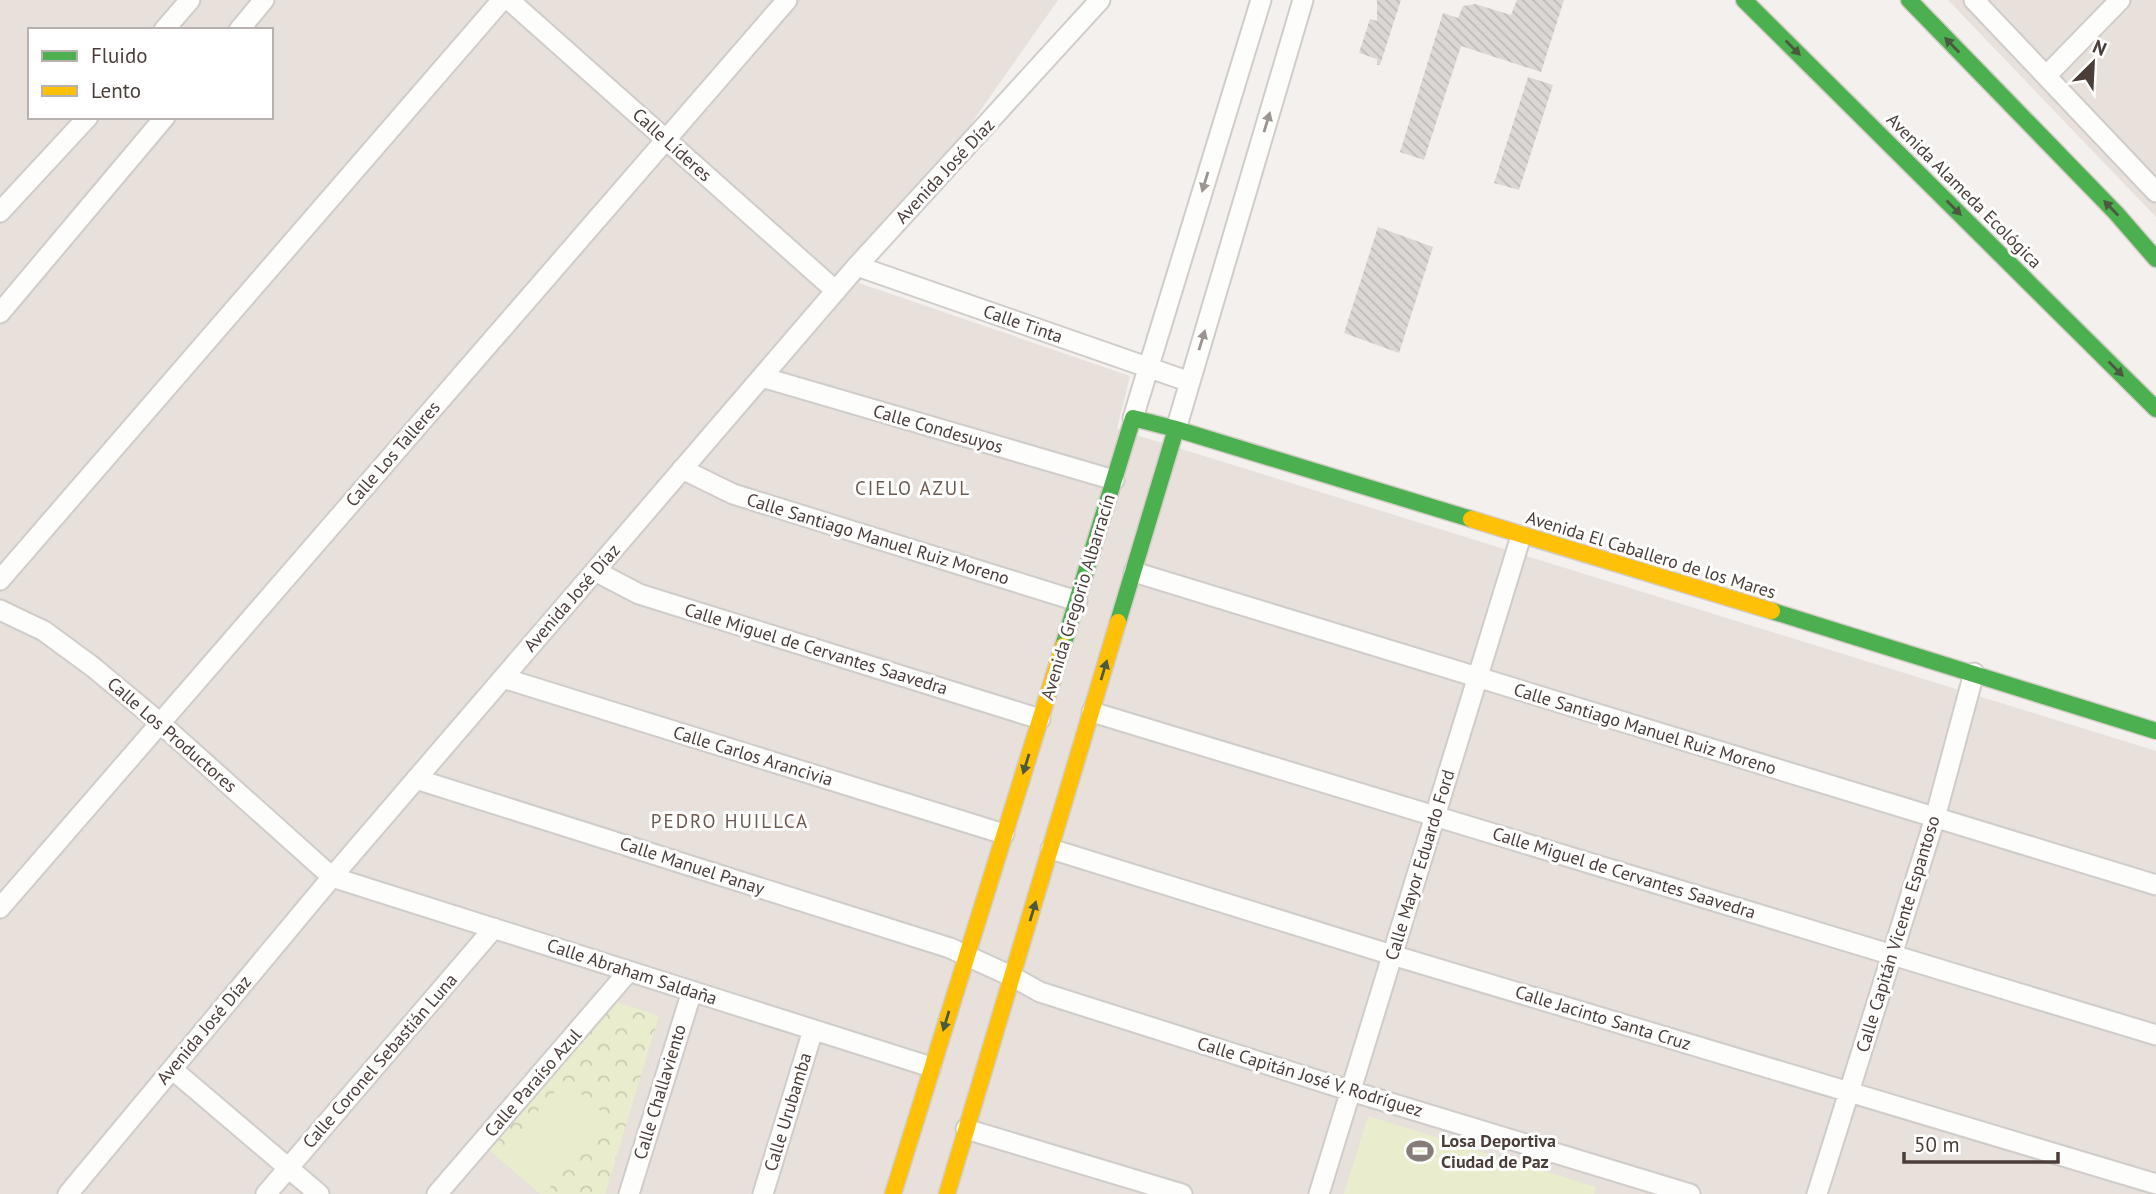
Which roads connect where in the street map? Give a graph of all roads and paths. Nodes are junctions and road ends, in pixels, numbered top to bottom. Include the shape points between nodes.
1 (190, 0) edge
2 (264, 0) edge
3 (502, 0) edge
4 (509, 0) edge
5 (787, 0) edge
6 (1261, 0) edge
7 (1303, 0) edge
8 (1744, 0) edge
9 (1909, 0) edge
10 (1974, 0) edge
11 (2120, 0) edge
12 (1090, 4) edge
13 (166, 28) edge
14 (241, 28) edge
15 (2047, 75) junction
16 (86, 119) edge
17 (163, 119) edge
18 (666, 140) junction
19 (2156, 192) edge
20 (0, 212) edge
21 (2156, 259) edge
22 (857, 266) junction
23 (836, 291) junction
24 (0, 313) edge
25 (1149, 368) junction
26 (762, 377) junction
27 (1190, 382) junction
28 (2156, 409) edge
29 (1133, 418) junction
30 (1176, 429) junction
31 (682, 469) junction
32 (1114, 480) junction
33 (1521, 536) junction
34 (595, 571) junction
35 (1134, 572) junction
36 (0, 580) edge
37 (1077, 601) junction
38 (0, 610) edge
39 (1974, 673) junction
40 (503, 678) junction
41 (1478, 678) junction
42 (1092, 712) junction
43 (1040, 719) junction
44 (159, 722) junction
45 (2156, 731) edge
46 (416, 779) junction
47 (1435, 816) junction
48 (1935, 818) junction
49 (1004, 834) junction
50 (1051, 849) junction
51 (332, 877) junction
52 (2156, 886) edge
53 (0, 908) edge
54 (494, 928) junction
55 (1892, 954) junction
56 (1392, 955) junction
57 (966, 956) junction
58 (629, 971) junction
59 (1013, 977) junction
60 (692, 991) junction
61 (813, 1030) junction
62 (2156, 1035) edge
63 (931, 1067) junction
64 (172, 1069) junction
65 (1350, 1091) junction
66 (1849, 1092) junction
67 (966, 1129) junction
68 (288, 1169) junction
69 (2156, 1184) edge
70 (68, 1194) edge
71 (266, 1194) edge
72 (319, 1194) edge
73 (437, 1194) edge
74 (629, 1194) edge
75 (763, 1194) edge
76 (893, 1194) edge
77 (947, 1194) edge
78 (1182, 1194) edge
79 (1319, 1194) edge
80 (1690, 1194) edge
81 (1817, 1194) edge

1 - 13 street
2 - 14 street
3 - 36 street
4 - 18 street, Calle Líderes
5 - 18 street, Calle Los Talleres
6 -> 25 street, Avenida Gregorio Albarracín
27 -> 7 street
8 -> 28 street, Avenida Alameda Ecológica
21 -> 9 street
10 - 15 street
11 - 15 street
12 - 22 street, Avenida José Díaz via 1073,32
15 - 19 street
16 - 20 street
17 - 24 street
18 - 23 street, Calle Líderes
18 - 44 street, Calle Los Talleres
22 - 23 street, Avenida José Díaz
22 - 25 street, Calle Tinta
23 - 26 street, Avenida José Díaz
25 - 27 street, Calle Tinta
25 - 29 street, Avenida Gregorio Albarracín
26 - 31 street, Avenida José Díaz
26 - 32 street, Calle Condesuyos
27 - 30 street
29 - 30 street, Avenida El Caballero de los Mares
29 - 32 street, Avenida Gregorio Albarracín
30 - 33 street, Avenida El Caballero de los Mares
30 - 35 street
31 - 34 street, Avenida José Díaz
31 - 37 street, Calle Santiago Manuel Ruiz Moreno via 733,494
32 - 37 street, Avenida Gregorio Albarracín
33 - 39 street, Avenida El Caballero de los Mares
33 - 41 street, Calle Mayor Eduardo Ford
34 - 40 street, Avenida José Díaz
34 - 43 street, Calle Miguel de Cervantes Saavedra via 639,594
35 - 41 street, Calle Santiago Manuel Ruiz Moreno
42 -> 35 street
37 - 43 street, Avenida Gregorio Albarracín
38 - 44 street, Calle Los Productores via 44,631
39 - 45 street, Avenida El Caballero de los Mares
39 - 48 street, Calle Capitán Vicente Espantoso
40 - 46 street, Avenida José Díaz
40 - 49 street, Calle Carlos Arancivia
41 - 47 street, Calle Mayor Eduardo Ford
41 - 48 street, Calle Santiago Manuel Ruiz Moreno
42 - 47 street, Calle Miguel de Cervantes Saavedra
42 - 50 street
43 -> 49 street, Avenida Gregorio Albarracín
44 - 51 street, Calle Los Productores
44 - 53 street, Calle Los Talleres
46 - 51 street, Avenida José Díaz
46 - 57 street, Calle Manuel Panay
47 - 55 street, Calle Miguel de Cervantes Saavedra
47 - 56 street, Calle Mayor Eduardo Ford
48 - 52 street, Calle Santiago Manuel Ruiz Moreno
48 - 55 street, Calle Capitán Vicente Espantoso
49 - 57 street, Avenida Gregorio Albarracín
50 - 56 street, Calle Jacinto Santa Cruz
59 -> 50 street
51 - 54 street, Calle Abraham Saldaña
51 - 64 street, Avenida José Díaz
54 - 58 street, Calle Abraham Saldaña
54 - 68 street, Calle Coronel Sebastián Luna
55 - 62 street, Calle Miguel de Cervantes Saavedra
55 - 66 street, Calle Capitán Vicente Espantoso
56 - 65 street, Calle Mayor Eduardo Ford
56 - 66 street, Calle Jacinto Santa Cruz
57 - 59 street, Calle Manuel Panay
57 -> 63 street, Avenida Gregorio Albarracín
58 - 60 street, Calle Abraham Saldaña
58 - 73 street, Calle Paraíso Azul
59 - 65 street, Calle Capitán José V. Rodríguez via 1040,992
59 - 67 street
60 - 61 street, Calle Abraham Saldaña
60 - 74 street, Calle Challaviento
61 - 63 street, Calle Abraham Saldaña
61 - 75 street, Calle Urubamba
63 - 76 street, Avenida Gregorio Albarracín
64 - 68 street
64 - 70 street, Avenida José Díaz
65 - 79 street, Calle Mayor Eduardo Ford
65 - 80 street, Calle Capitán José V. Rodríguez
66 - 69 street, Calle Jacinto Santa Cruz
66 - 81 street, Calle Capitán Vicente Espantoso
67 - 77 street
67 - 78 street
68 - 71 street, Calle Coronel Sebastián Luna
68 - 72 street

